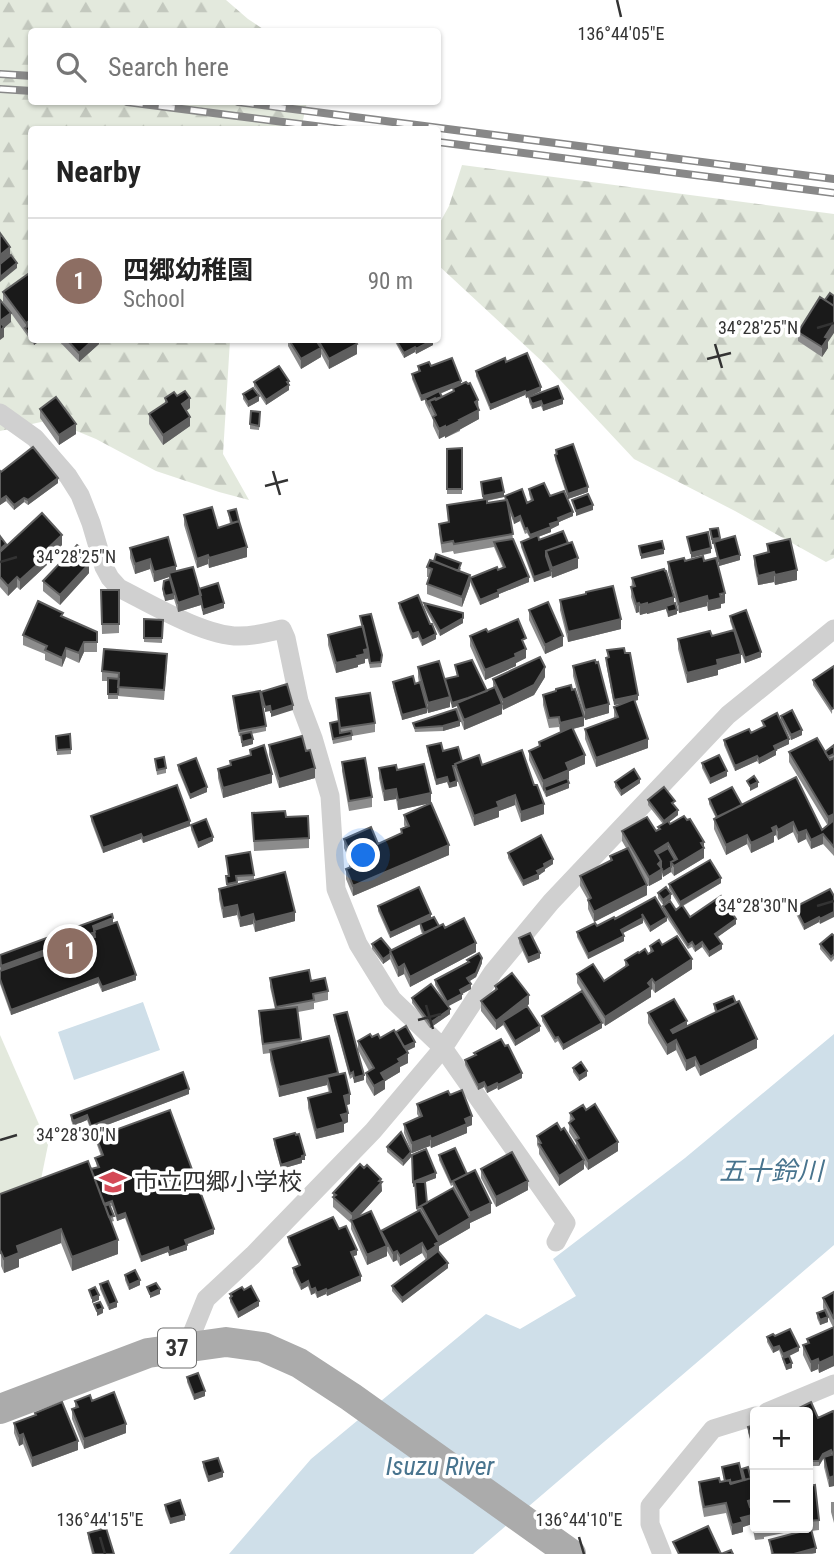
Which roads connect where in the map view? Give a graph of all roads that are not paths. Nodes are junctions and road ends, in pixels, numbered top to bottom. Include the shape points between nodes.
1 (0, 414) edge
2 (834, 629) edge
3 (443, 1048) junction
4 (556, 1242) dead end
5 (187, 1346) junction
6 (834, 1384) edge
7 (779, 1407) edge
8 (0, 1409) edge
9 (750, 1418) edge
10 (571, 1554) edge
11 (662, 1554) edge

1 - 3 street via 35,438 68,476 80,495 104,567 119,588 219,634 257,635 282,629 299,701 330,796 336,890 358,944 392,999
2 - 3 street via 728,715 551,902 493,972
3 - 4 street via 566,1223
3 - 5 street via 373,1131 206,1299
5 - 8 main road, 37 via 148,1353
5 - 10 main road, 37 via 226,1342 263,1348 299,1363
6 - 7 street
9 - 11 street via 713,1429 650,1506 650,1524

